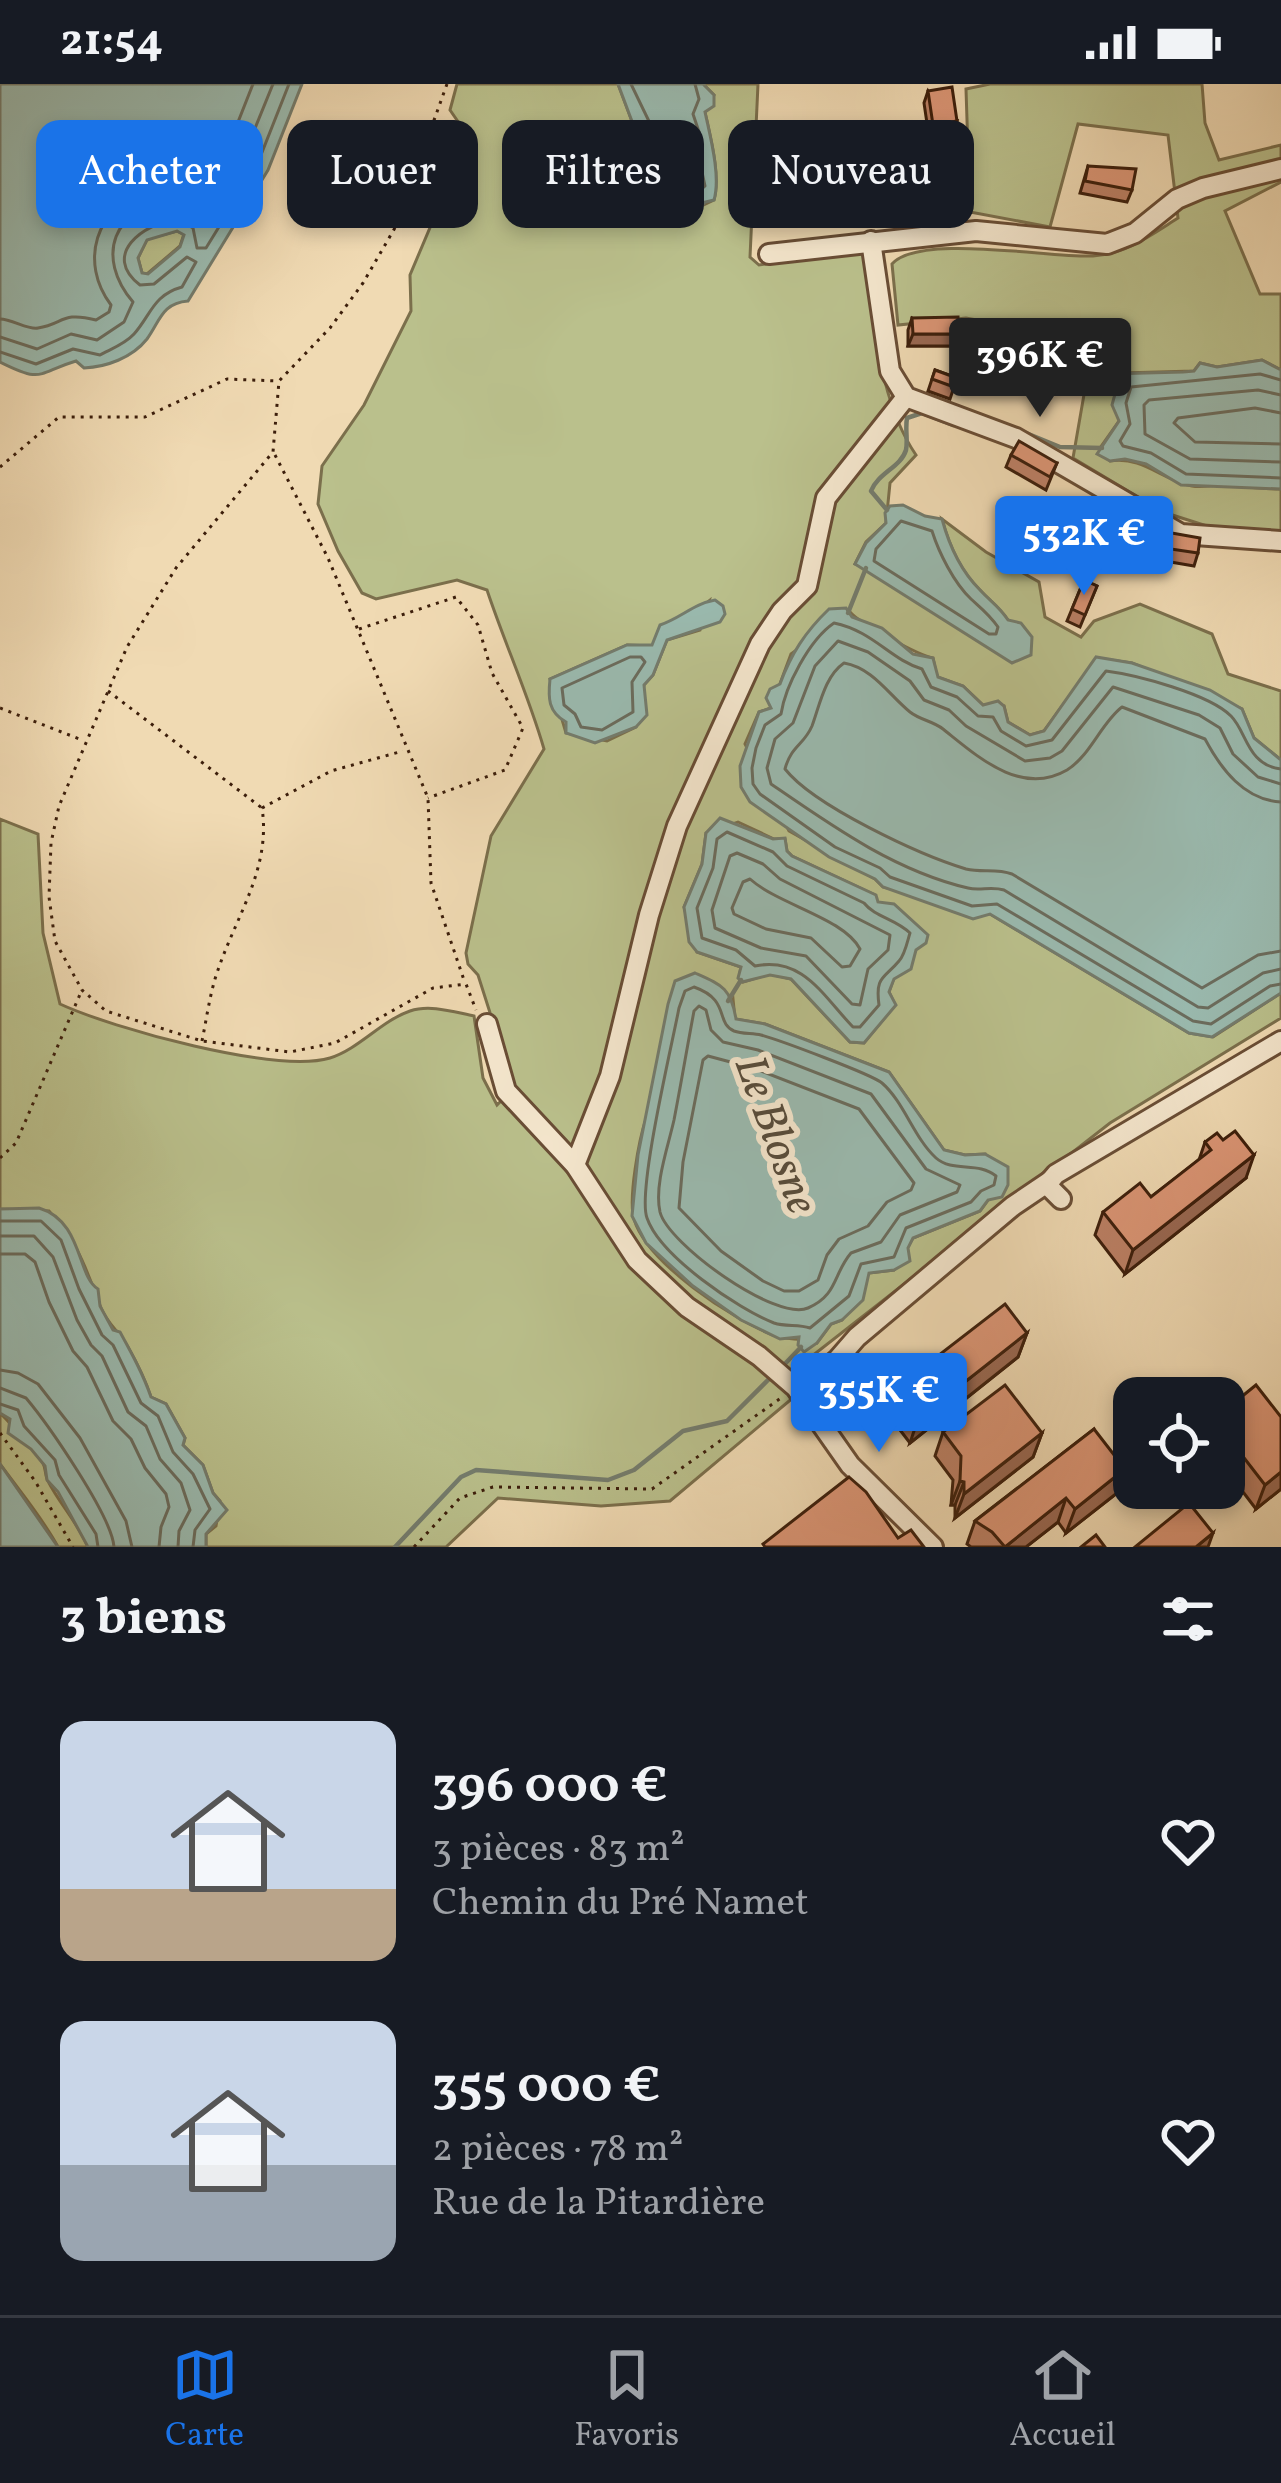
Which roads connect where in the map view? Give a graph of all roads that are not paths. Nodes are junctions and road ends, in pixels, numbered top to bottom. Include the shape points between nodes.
1 (1281, 169) edge
2 (871, 241) junction
3 (769, 254) dead end
4 (906, 397) junction
5 (1281, 541) edge
6 (487, 1024) road end
7 (1281, 1041) edge
8 (574, 1165) junction
9 (1050, 1181) junction
10 (1061, 1199) dead end
11 (797, 1390) junction
12 (933, 1547) edge

1 - 2 street via 1177,199 1135,233 1106,244 976,231
2 - 3 street
2 - 4 street via 890,371
4 - 5 street via 1016,438 1181,534
4 - 8 street via 826,498 807,586 760,644 677,826 610,1076
6 - 8 street via 506,1091
7 - 9 street
8 - 11 street via 660,1284
9 - 10 street
9 - 11 street
11 - 12 street via 850,1465

